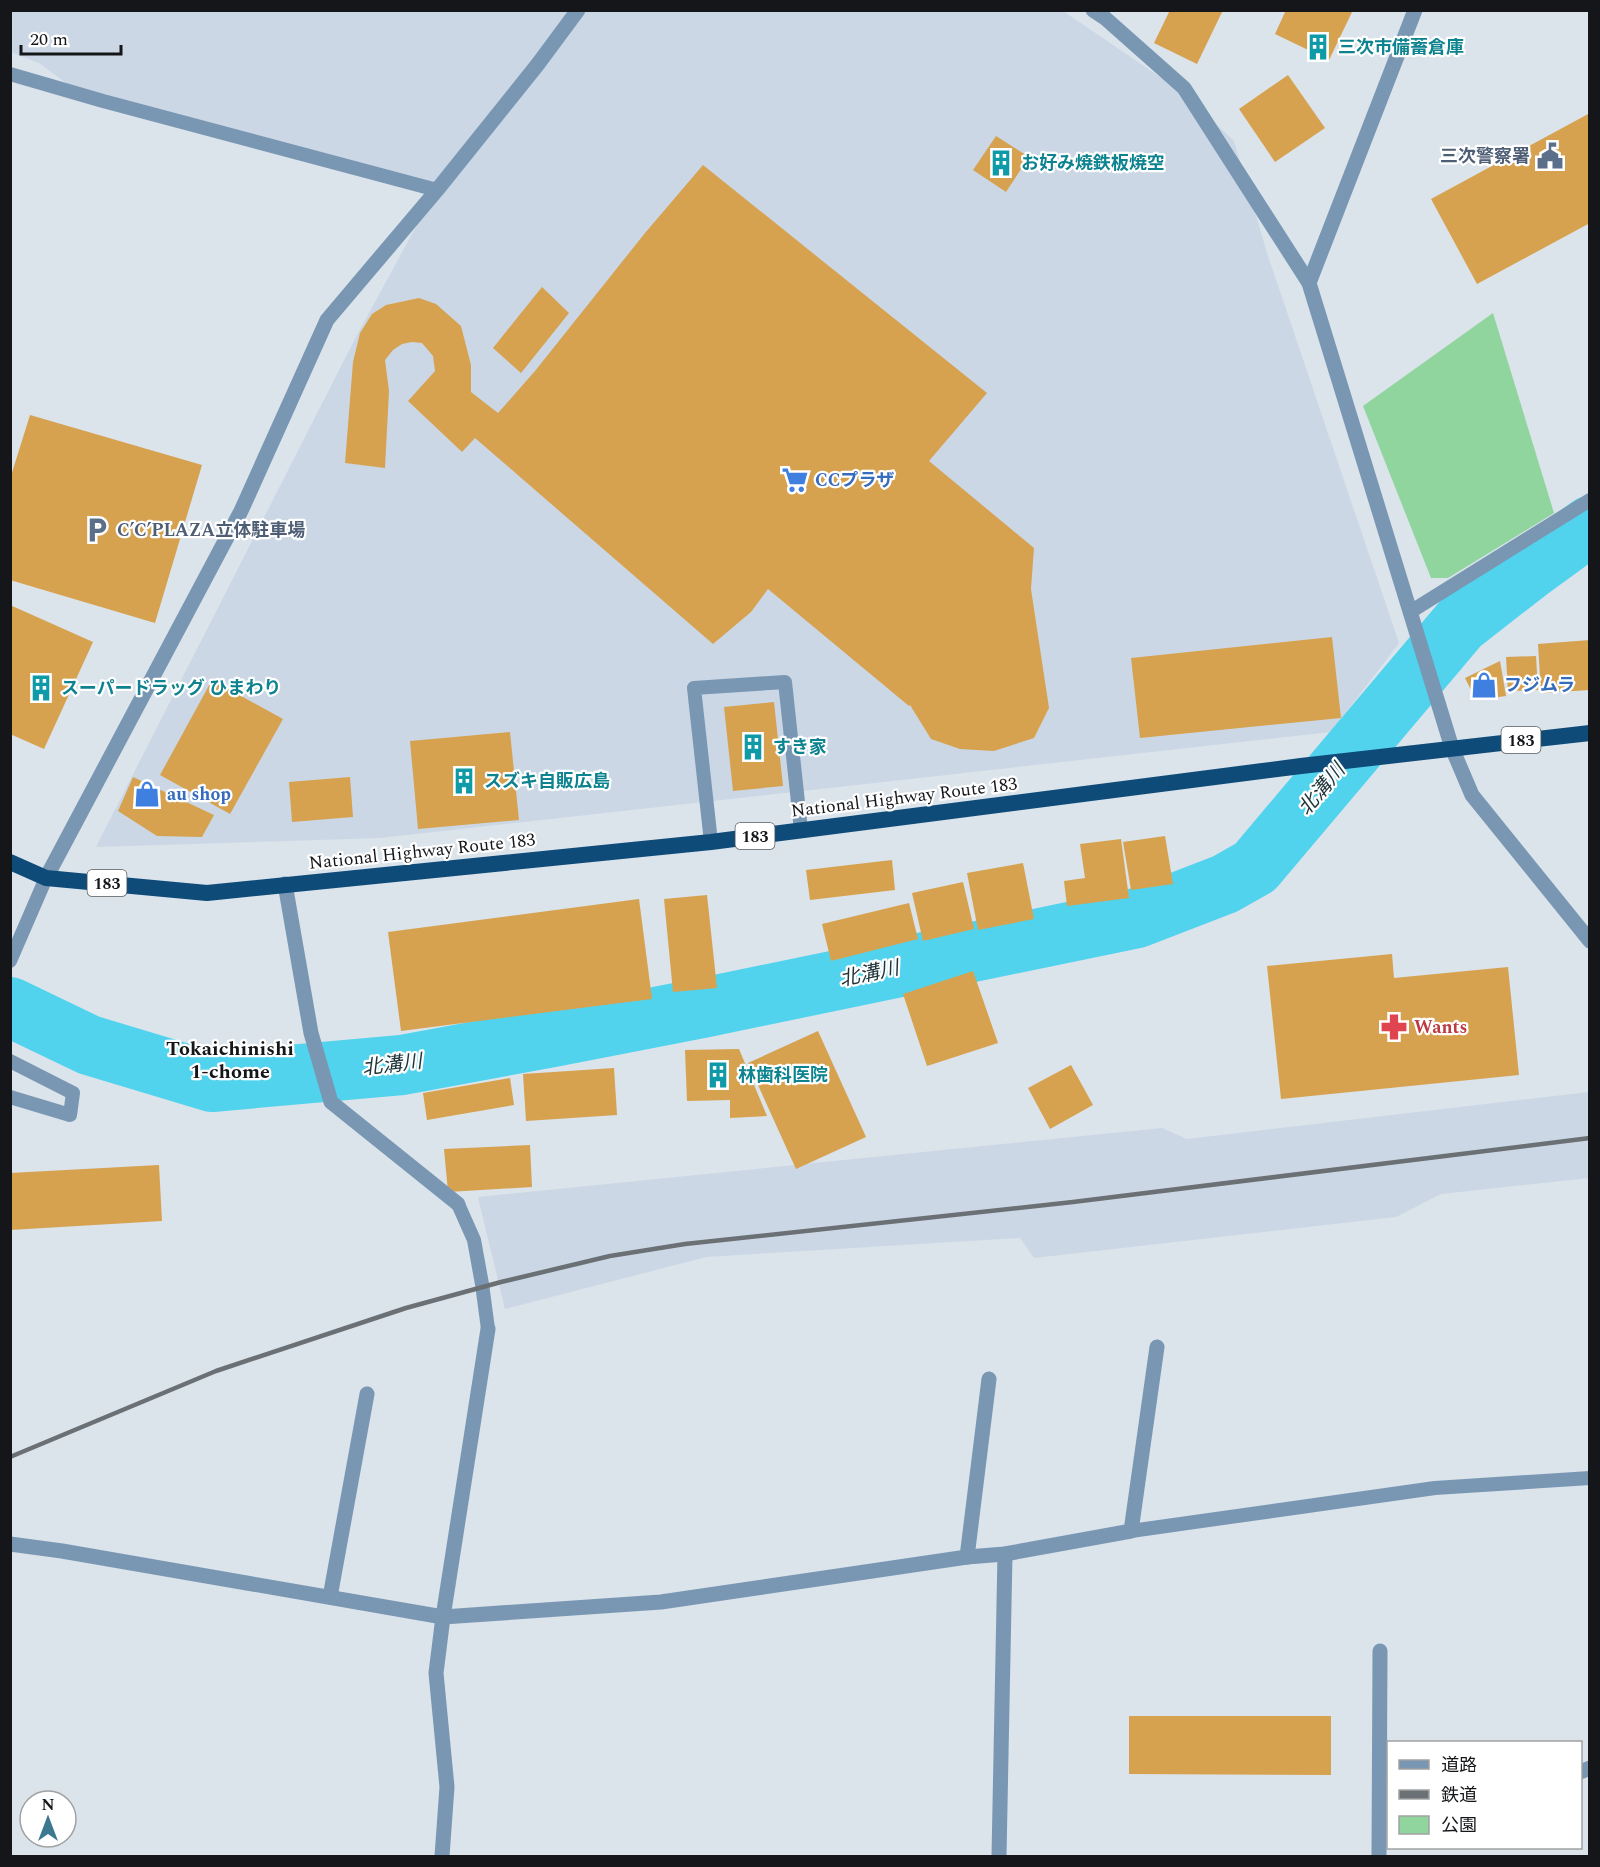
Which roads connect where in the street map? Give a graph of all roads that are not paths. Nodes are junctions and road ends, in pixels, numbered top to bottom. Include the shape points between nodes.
1 (578, 10) edge
2 (1093, 10) edge
3 (1415, 10) edge
4 (10, 74) edge
5 (436, 190) junction
6 (1309, 283) junction
7 (1590, 500) edge
8 (1410, 612) junction
9 (1590, 733) edge
10 (1452, 748) junction
11 (801, 830) junction
12 (711, 842) junction
13 (10, 862) edge
14 (46, 878) junction
15 (285, 884) junction
16 (1590, 941) edge
17 (10, 961) edge
18 (10, 1060) edge
19 (10, 1098) edge
20 (458, 1204) joint
21 (488, 1329) joint
22 (1157, 1347) dead end
23 (989, 1379) dead end
24 (367, 1394) dead end
25 (1590, 1478) edge
26 (1131, 1531) junction
27 (10, 1544) edge
28 (1005, 1554) junction
29 (967, 1557) junction
30 (330, 1597) junction
31 (442, 1617) junction
32 (1380, 1651) dead end
33 (442, 1857) edge
34 (999, 1857) edge
35 (1379, 1857) edge

1 - 5 street
2 - 6 street via 1184,88
3 - 6 street
4 - 5 lane
5 - 14 street via 327,320 241,511
6 - 8 street
7 - 8 lane
8 - 10 street
9 - 10 highway, National Highway Route 183 / 183
10 - 11 highway, National Highway Route 183 / 183
10 - 16 street via 1472,795
11 - 12 highway, National Highway Route 183 / 183
11 - 12 lane via 785,682 694,688
12 - 15 highway, National Highway Route 183 / 183
13 - 14 highway, National Highway Route 183 / 183
14 - 15 highway, National Highway Route 183 / 183 via 207,893
14 - 17 lane
15 - 20 street via 311,1033 331,1102
18 - 19 lane via 73,1093 70,1115
20 - 21 lane via 474,1239
21 - 31 street
22 - 26 street
23 - 29 street
24 - 30 street
25 - 26 lane via 1435,1488
26 - 28 street
27 - 30 street
28 - 29 street
28 - 34 street
29 - 31 street via 661,1602
30 - 31 street
31 - 33 street via 436,1673 447,1787
32 - 35 street

